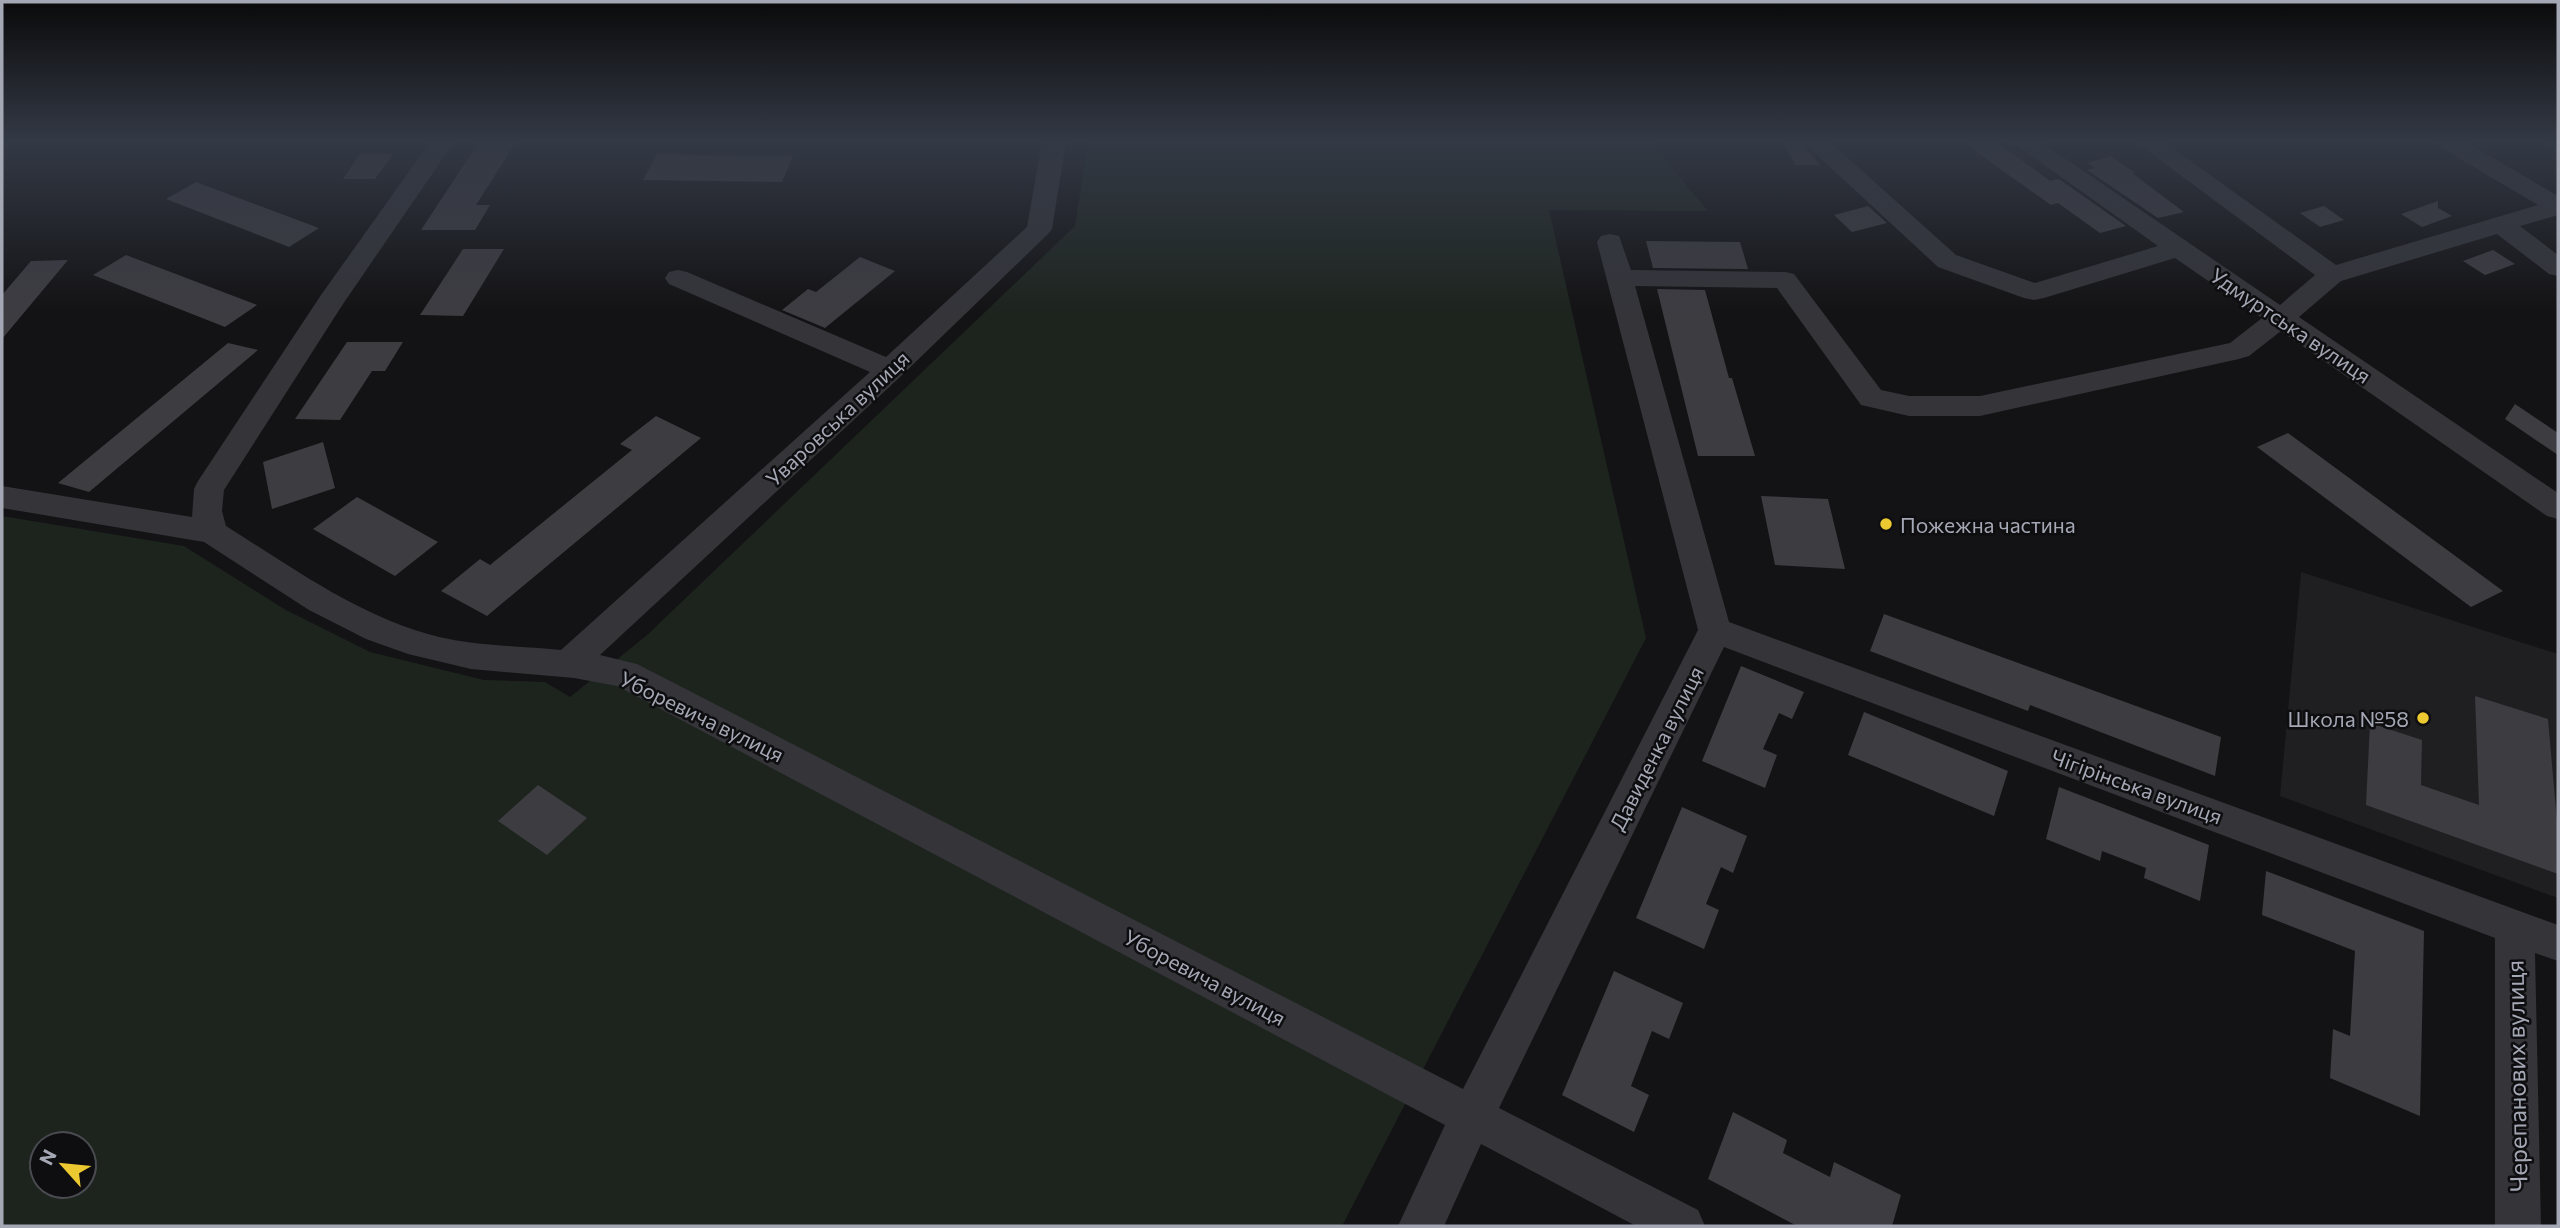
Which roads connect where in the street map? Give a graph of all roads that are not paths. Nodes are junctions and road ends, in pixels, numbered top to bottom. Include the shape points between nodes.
1 (402, 199) edge
2 (1044, 199) edge
3 (1879, 199) edge
4 (2108, 199) edge
5 (2227, 199) edge
6 (2558, 206) edge
7 (2501, 224) junction
8 (1610, 242) dead end
9 (2179, 248) junction
10 (2558, 268) edge
11 (2332, 275) junction
12 (678, 278) dead end
13 (1620, 278) junction
14 (2281, 318) junction
15 (890, 370) junction
16 (2, 498) edge
17 (2558, 509) edge
18 (212, 532) junction
19 (1715, 630) junction
20 (568, 664) junction
21 (2515, 926) junction
22 (2558, 943) edge
23 (1472, 1116) junction
24 (1421, 1226) edge
25 (1682, 1226) edge
26 (2518, 1226) edge

1 - 18 street via 209,489 206,511
2 - 15 street, Уваровська вулиця via 1039,229
3 - 9 street via 1947,261 2034,292
4 - 9 street, Удмуртська вулиця
5 - 11 street
6 - 7 street
7 - 10 street
7 - 11 street
8 - 13 street
9 - 14 street, Удмуртська вулиця
11 - 14 street
12 - 15 street
13 - 14 street via 1786,280 1871,398 1909,406 1980,406 2239,349
13 - 19 street
14 - 17 street, Удмуртська вулиця
15 - 20 street, Уваровська вулиця
16 - 18 street
18 - 20 street, Уборевича вулиця via 303,591 384,632 439,650
19 - 21 street, Чiгiрiнська вулиця
19 - 23 street, Давиденка вулиця
20 - 23 street, Уборевича вулиця via 625,674
21 - 22 street, Чiгiрiнська вулиця
21 - 26 street, Черепанових вулиця
23 - 24 street, Давиденка вулиця
23 - 25 street, Уборевича вулиця

